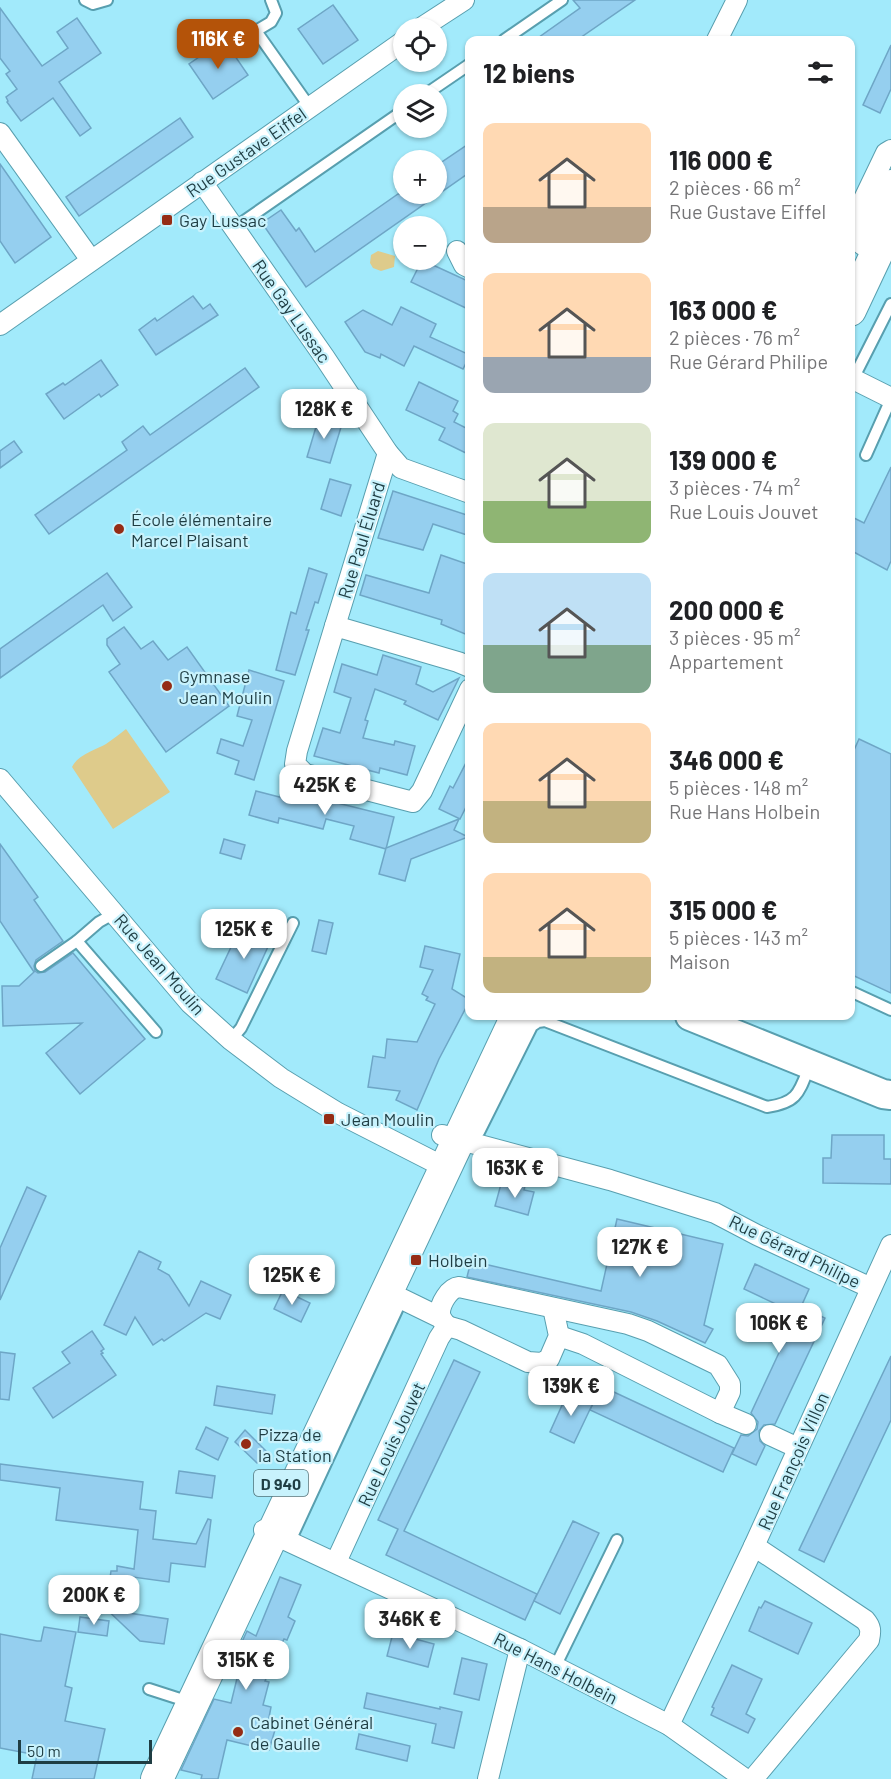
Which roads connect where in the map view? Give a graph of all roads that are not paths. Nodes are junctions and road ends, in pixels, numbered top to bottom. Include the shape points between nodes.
1 (85, 0) edge
2 (107, 0) edge
3 (272, 0) edge
4 (464, 0) edge
5 (562, 0) edge
6 (736, 0) edge
7 (437, 18) edge
8 (510, 36) edge
9 (719, 36) edge
10 (393, 49) edge
11 (465, 67) edge
12 (441, 84) edge
13 (309, 106) junction
14 (393, 118) edge
15 (0, 133) edge
16 (891, 150) edge
17 (202, 182) junction
18 (891, 186) edge
19 (855, 218) edge
20 (891, 223) edge
21 (234, 228) junction
22 (457, 251) dead end
23 (91, 260) junction
24 (855, 262) edge
25 (465, 266) edge
26 (855, 299) edge
27 (891, 304) edge
28 (0, 326) edge
29 (855, 376) edge
30 (855, 381) edge
31 (891, 399) edge
32 (388, 453) junction
33 (866, 454) dead end
34 (465, 491) edge
35 (335, 626) junction
36 (465, 665) edge
37 (465, 700) edge
38 (0, 779) edge
39 (115, 913) junction
40 (293, 923) dead end
41 (77, 941) junction
42 (41, 966) dead end
43 (855, 993) edge
44 (891, 1010) edge
45 (498, 1020) edge
46 (515, 1020) edge
47 (700, 1020) edge
48 (156, 1032) dead end
49 (231, 1040) junction
50 (810, 1065) junction
51 (888, 1096) edge
52 (450, 1149) junction
53 (891, 1245) edge
54 (871, 1288) junction
55 (402, 1299) joint
56 (553, 1308) junction
57 (444, 1322) junction
58 (559, 1336) junction
59 (720, 1413) junction
60 (746, 1424) dead end
61 (770, 1435) dead end
62 (798, 1448) junction
63 (274, 1534) junction
64 (617, 1540) dead end
65 (754, 1546) junction
66 (336, 1562) junction
67 (520, 1649) junction
68 (555, 1667) junction
69 (149, 1689) dead end
70 (180, 1699) junction
71 (669, 1725) junction
72 (142, 1779) edge
73 (157, 1779) edge
74 (488, 1779) edge
75 (745, 1779) edge
76 (753, 1779) edge

1 - 2 lane via 93,4
3 - 13 lane via 276,13 271,22 256,31
4 - 7 street
5 - 8 lane
6 - 9 street
10 - 13 street, Rue Gustave Eiffel
11 - 12 lane
13 - 17 street, Rue Gustave Eiffel
14 - 21 lane
15 - 23 street
16 - 19 street via 886,153
17 - 21 street, Rue Gay Lussac
17 - 23 street, Rue Gustave Eiffel
18 - 24 main road
20 - 26 main road
21 - 32 street, Rue Gay Lussac
22 - 25 street
23 - 28 street, Rue Gustave Eiffel
27 - 29 lane
30 - 31 street
31 - 33 lane
32 - 34 street, Rue Gay Lussac via 401,468
32 - 35 street, Rue Paul Éluard
35 - 36 street
35 - 37 street, Rue Paul Éluard via 297,751 296,764 305,774 413,802 422,791
38 - 39 street, Rue Jean Moulin
39 - 41 lane
39 - 49 street, Rue Jean Moulin via 190,1003
40 - 49 lane via 241,1028
41 - 42 lane
41 - 48 lane
43 - 44 lane
45 - 52 main road, D 940
46 - 52 main road, D 940
47 - 50 main road
49 - 52 street, Rue Jean Moulin via 281,1078 338,1113
50 - 51 main road
50 - 52 lane via 800,1092 793,1099 767,1107 545,1021 538,1022
52 - 54 street, Rue Gérard Philipe via 610,1180 715,1213
52 - 63 main road, D 940
53 - 54 street, Rue François Villon
54 - 62 street, Rue François Villon
55 - 57 street
55 - 63 lane
56 - 57 street, Rue Louis Jouvet via 454,1287 440,1312
56 - 58 street
56 - 59 street, Rue Louis Jouvet via 628,1324 718,1365 730,1384
57 - 58 street via 536,1364 549,1359
57 - 66 street, Rue Louis Jouvet
58 - 59 street via 583,1344
59 - 60 street
61 - 62 street
62 - 65 street, Rue François Villon
63 - 66 street, Rue Hans Holbein
63 - 70 main road, D 940
63 - 73 main road, D 940
64 - 68 lane
65 - 71 street, Rue François Villon
65 - 76 street, Rue François Villon via 865,1620 871,1633
66 - 67 street, Rue Hans Holbein
67 - 68 street, Rue Hans Holbein
67 - 74 street
68 - 71 street, Rue Hans Holbein
69 - 70 lane
70 - 72 main road, D 940
71 - 75 street, Rue Hans Holbein

